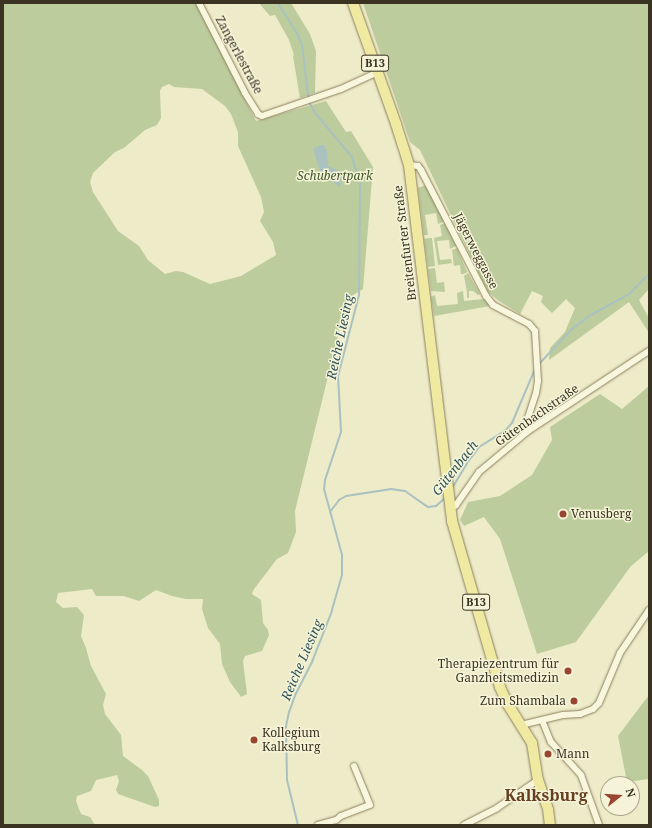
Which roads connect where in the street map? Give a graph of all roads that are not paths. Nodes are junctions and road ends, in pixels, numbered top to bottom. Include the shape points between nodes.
1 (199, 3) edge
2 (353, 3) edge
3 (378, 72) junction
4 (409, 166) junction
5 (649, 351) edge
6 (528, 431) junction
7 (450, 507) junction
8 (649, 610) edge
9 (542, 720) junction
10 (521, 725) junction
11 (354, 766) dead end
12 (538, 780) junction
13 (545, 808) junction
14 (318, 825) edge
15 (464, 825) edge
16 (544, 825) edge
17 (550, 825) edge
18 (599, 825) edge

1 - 3 street, Zangerlestraße via 245,93 258,114 262,116 319,97
2 - 3 main road, Breitenfurter Straße / B13
3 - 4 main road, Breitenfurter Straße / B13
4 - 6 street, Jägerweggasse via 418,166 421,170 486,296 493,305 529,324 535,331 538,375 536,393 526,424
4 - 7 main road, Breitenfurter Straße / B13
5 - 6 street, Gütenbachstraße
6 - 7 street, Gütenbachstraße via 479,472 456,504
7 - 10 main road, B13 via 500,687
8 - 9 street via 620,653 599,703 588,712
9 - 10 street
9 - 18 street via 551,742 581,775
10 - 12 main road, B13 via 532,743
11 - 14 street via 370,805
12 - 13 main road, B13
12 - 15 street via 497,808
13 - 16 main road, B13
13 - 17 main road, B13

